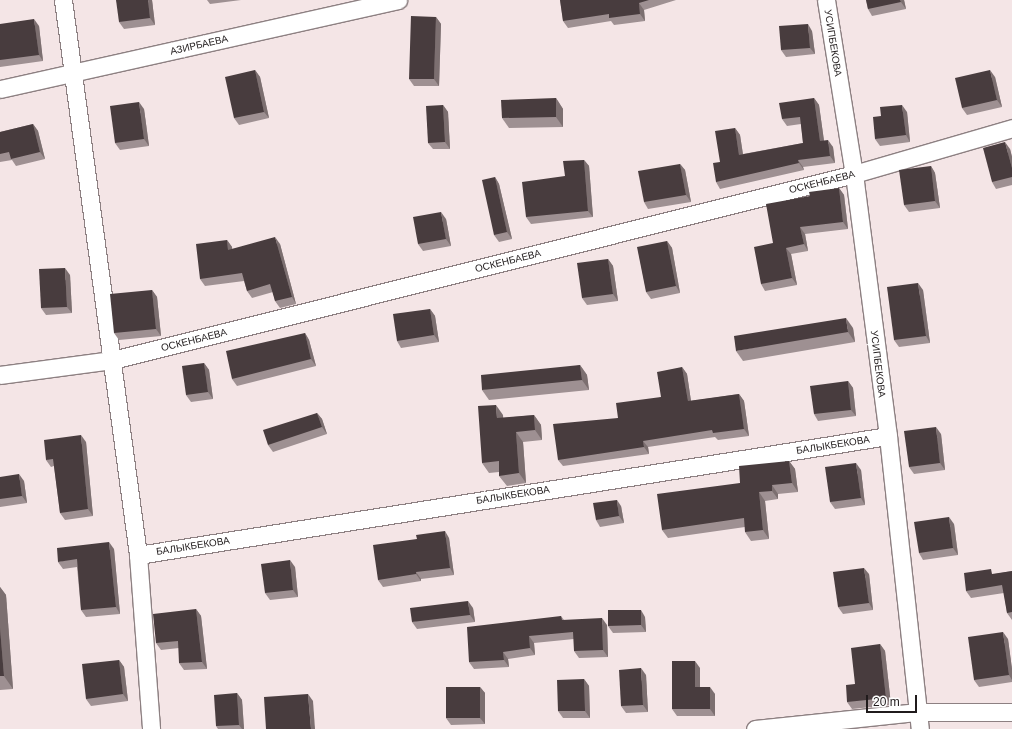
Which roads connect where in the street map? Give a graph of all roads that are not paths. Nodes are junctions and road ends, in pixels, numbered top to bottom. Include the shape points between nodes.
1 (63, 0) edge
2 (398, 0) edge
3 (826, 0) edge
4 (74, 74) junction
5 (0, 89) edge
6 (1012, 128) edge
7 (854, 174) junction
8 (113, 360) junction
9 (0, 375) edge
10 (888, 436) junction
11 (138, 555) junction
12 (918, 712) junction
13 (1012, 712) edge
14 (151, 729) edge
15 (755, 729) edge
16 (920, 729) edge

1 - 4 street
2 - 4 street, АЗИРБАЕВА
3 - 7 street, УСИПБЕКОВА
4 - 5 street, АЗИРБАЕВА
4 - 8 street
6 - 7 street, ОСКЕНБАЕВА
7 - 8 street, ОСКЕНБАЕВА
7 - 10 street, УСИПБЕКОВА
8 - 9 street, ОСКЕНБАЕВА
8 - 11 street
10 - 11 street, БАЛЫКБЕКОВА
10 - 12 street, УСИПБЕКОВА
11 - 14 street
12 - 13 street
12 - 15 street
12 - 16 street, УСИПБЕКОВА

